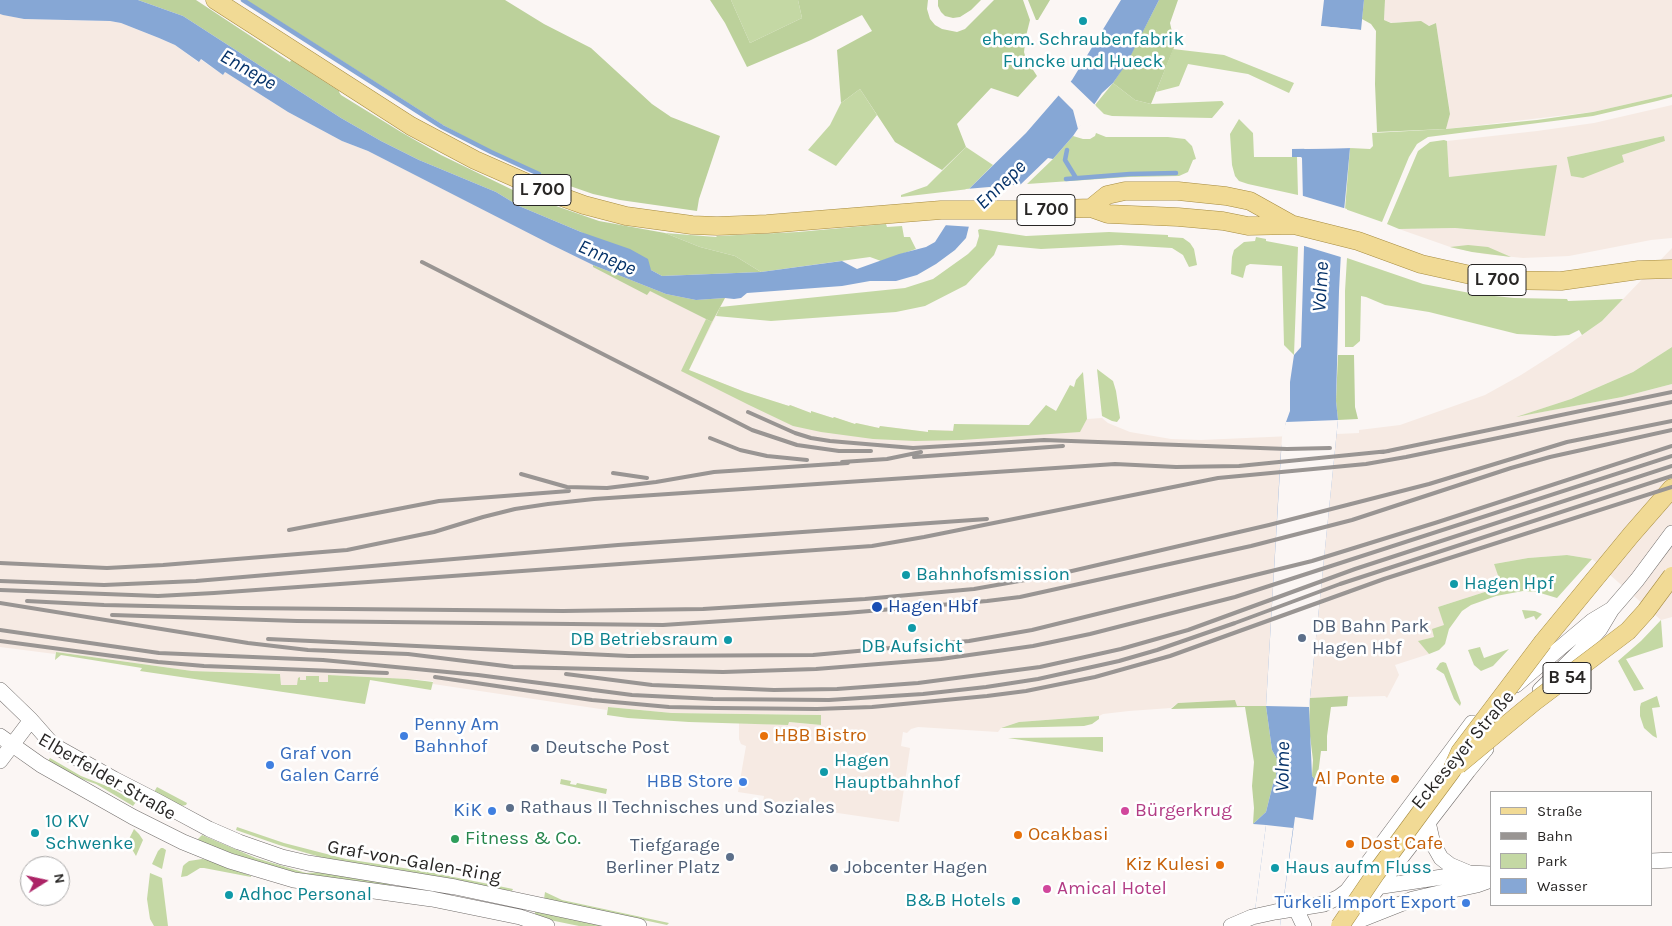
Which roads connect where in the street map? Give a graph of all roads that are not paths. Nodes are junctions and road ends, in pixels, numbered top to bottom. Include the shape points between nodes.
1 (215, 0) edge
2 (1091, 208) junction
3 (1294, 226) junction
4 (1672, 268) edge
5 (1672, 488) edge
6 (1672, 533) edge
7 (1672, 576) edge
8 (1612, 609) junction
9 (0, 690) edge
10 (31, 720) junction
11 (0, 736) edge
12 (53, 745) junction
13 (13, 746) junction
14 (0, 761) edge
15 (1452, 770) junction
16 (189, 817) joint
17 (1428, 822) junction
18 (183, 842) joint
19 (1672, 860) edge
20 (1652, 861) edge
21 (1470, 873) junction
22 (1490, 874) edge
23 (1490, 880) edge
24 (1380, 886) junction
25 (1347, 891) junction
26 (1296, 908) junction
27 (1347, 925) edge
28 (547, 926) edge
29 (639, 926) edge
30 (1231, 926) edge
31 (1304, 926) edge

1 - 2 main road, L 700 via 411,126 475,160 584,206 626,216 717,226 940,210
2 - 3 main road, L 700 via 1108,214 1178,217 1248,226
2 - 3 main road, L 700 via 1107,196 1125,191 1178,191 1250,201
3 - 4 main road, L 700 via 1358,241 1421,264 1493,280 1561,282
5 - 15 main road, B 54, bridge via 1544,642 1460,752
6 - 8 street, Eckeseyer Straße
7 - 15 main road, B 54, bridge via 1628,631 1496,732
8 - 17 street, Eckeseyer Straße via 1586,645 1494,740
8 - 25 street, Eckeseyer Straße via 1592,621 1468,728
9 - 10 street, Elberfelder Straße
10 - 12 street, Elberfelder Straße
10 - 13 street
11 - 13 street, Elberfelder Straße
12 - 13 street via 24,739
12 - 16 street, Elberfelder Straße
13 - 14 street
13 - 18 street, Elberfelder Straße via 40,765 146,825
15 - 27 main road, B 54, bridge via 1376,873
16 - 29 street, Graf-von-Galen-Ring via 239,842 308,864 455,887
17 - 21 street via 1442,858
17 - 24 street, Eckeseyer Straße
18 - 28 street, Graf-von-Galen-Ring via 230,861 294,880 432,900 520,917
19 - 20 street
21 - 22 street
21 - 24 street
23 - 27 street via 1425,895
24 - 25 street
24 - 27 street, Eckeseyer Straße
25 - 26 street via 1324,904
26 - 30 street via 1252,917
26 - 31 street

